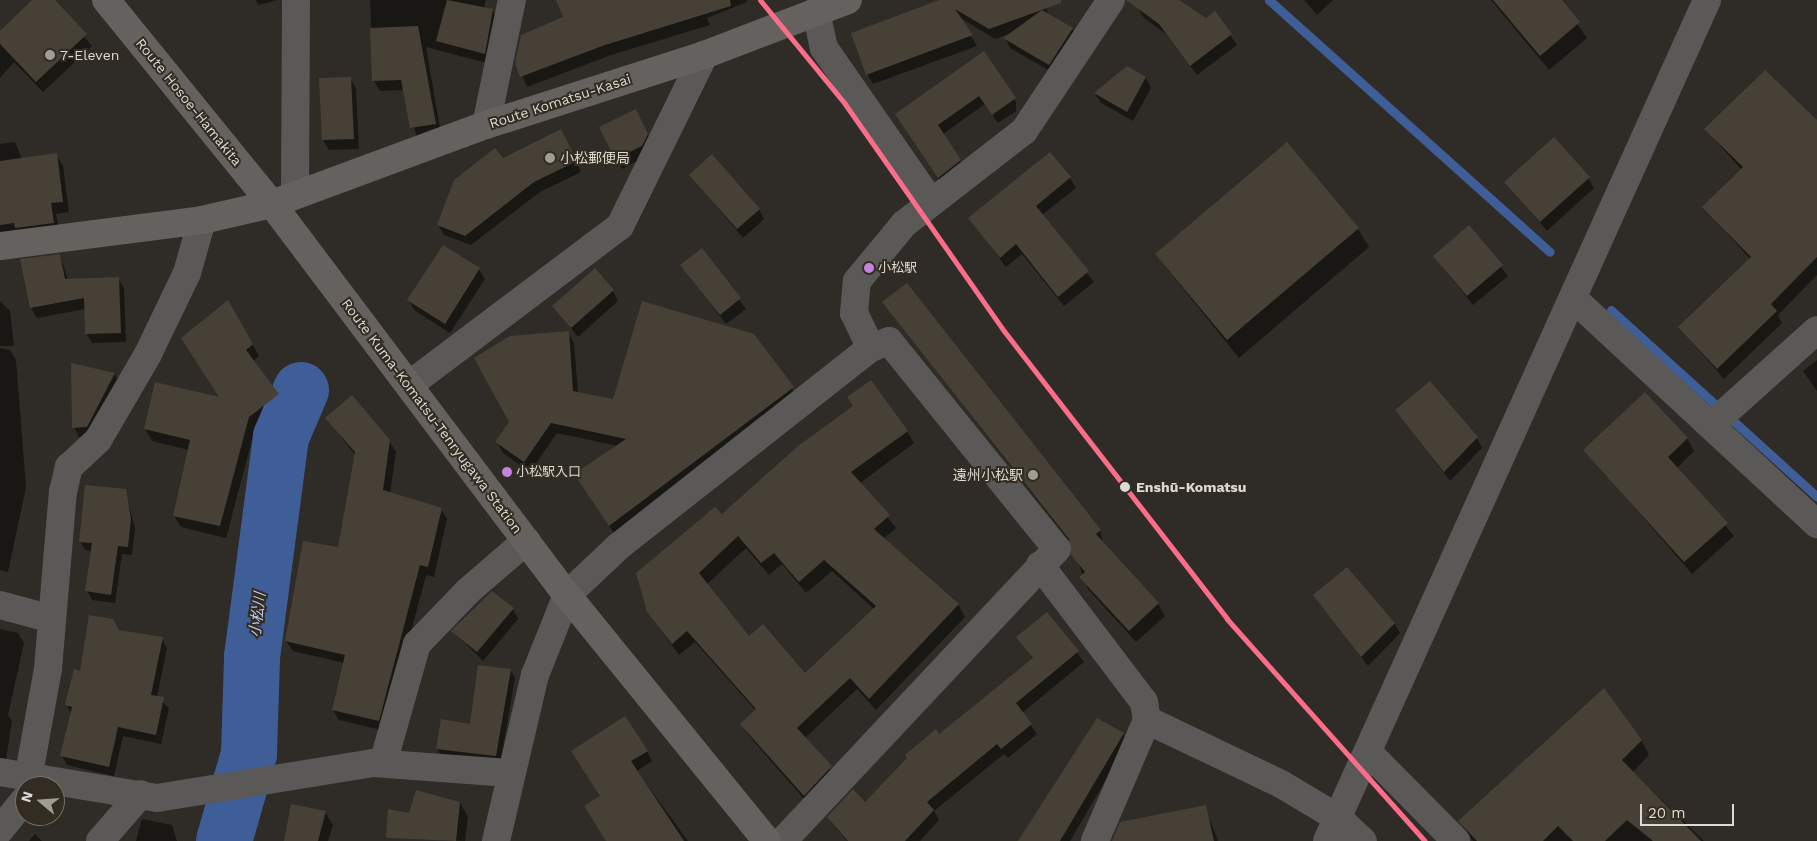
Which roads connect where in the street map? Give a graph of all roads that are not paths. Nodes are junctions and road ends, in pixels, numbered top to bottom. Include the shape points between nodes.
1 (106, 0) edge
2 (296, 0) edge
3 (512, 0) edge
4 (1111, 0) edge
5 (1707, 0) edge
6 (836, 3) edge
7 (704, 55) junction
8 (486, 125) junction
9 (284, 199) junction
10 (931, 202) junction
11 (202, 220) junction
12 (0, 246) edge
13 (1575, 300) junction
14 (1817, 330) edge
15 (871, 348) junction
16 (409, 385) junction
17 (1711, 424) junction
18 (1817, 524) edge
19 (526, 541) junction
20 (1040, 565) junction
21 (567, 595) junction
22 (0, 605) edge
23 (52, 618) junction
24 (1147, 720) junction
25 (1369, 753) junction
26 (383, 763) junction
27 (0, 772) edge
28 (510, 773) junction
29 (33, 776) edge
30 (15, 779) edge
31 (65, 788) edge
32 (141, 794) junction
33 (15, 809) edge
34 (0, 830) edge
35 (1332, 830) edge
36 (100, 841) edge
37 (496, 841) edge
38 (767, 841) edge
39 (782, 841) edge
40 (1095, 841) edge
41 (1363, 841) edge
42 (1456, 841) edge

1 - 9 main road, Route Hosoe-Hamakita
2 - 9 street
3 - 8 street
4 - 10 street via 1024,131
5 - 13 street
6 - 7 main road, Route Komatsu-Kasai
6 - 10 street via 824,48
7 - 8 main road, Route Komatsu-Kasai
7 - 16 street via 620,226
8 - 9 main road, Route Komatsu-Kasai
9 - 11 main road
9 - 16 main road, Route Kuma-Komatsu-Tenryugawa Station
10 - 15 street via 904,224 857,281 854,313
11 - 12 main road
11 - 23 street via 187,273 148,354 98,440 69,467 63,492
13 - 17 street
13 - 25 street via 1450,563
14 - 17 street
15 - 20 street via 889,341 938,396 1057,549
15 - 21 street via 619,546
16 - 19 main road, Route Kuma-Komatsu-Tenryugawa Station
17 - 18 street
19 - 21 main road, Route Kuma-Komatsu-Tenryugawa Station
19 - 26 street via 468,591 417,644
20 - 24 street via 1144,702
20 - 39 street
21 - 28 street via 535,675
21 - 38 main road, Route Kuma-Komatsu-Tenryugawa Station
22 - 23 street
23 - 29 street
24 - 35 street via 1281,784
24 - 40 street
25 - 35 street
25 - 42 street
26 - 28 street
26 - 32 street via 333,766 264,782 225,784 157,798
27 - 30 street
28 - 37 street
31 - 32 street
32 - 36 street
33 - 34 street
35 - 41 street

